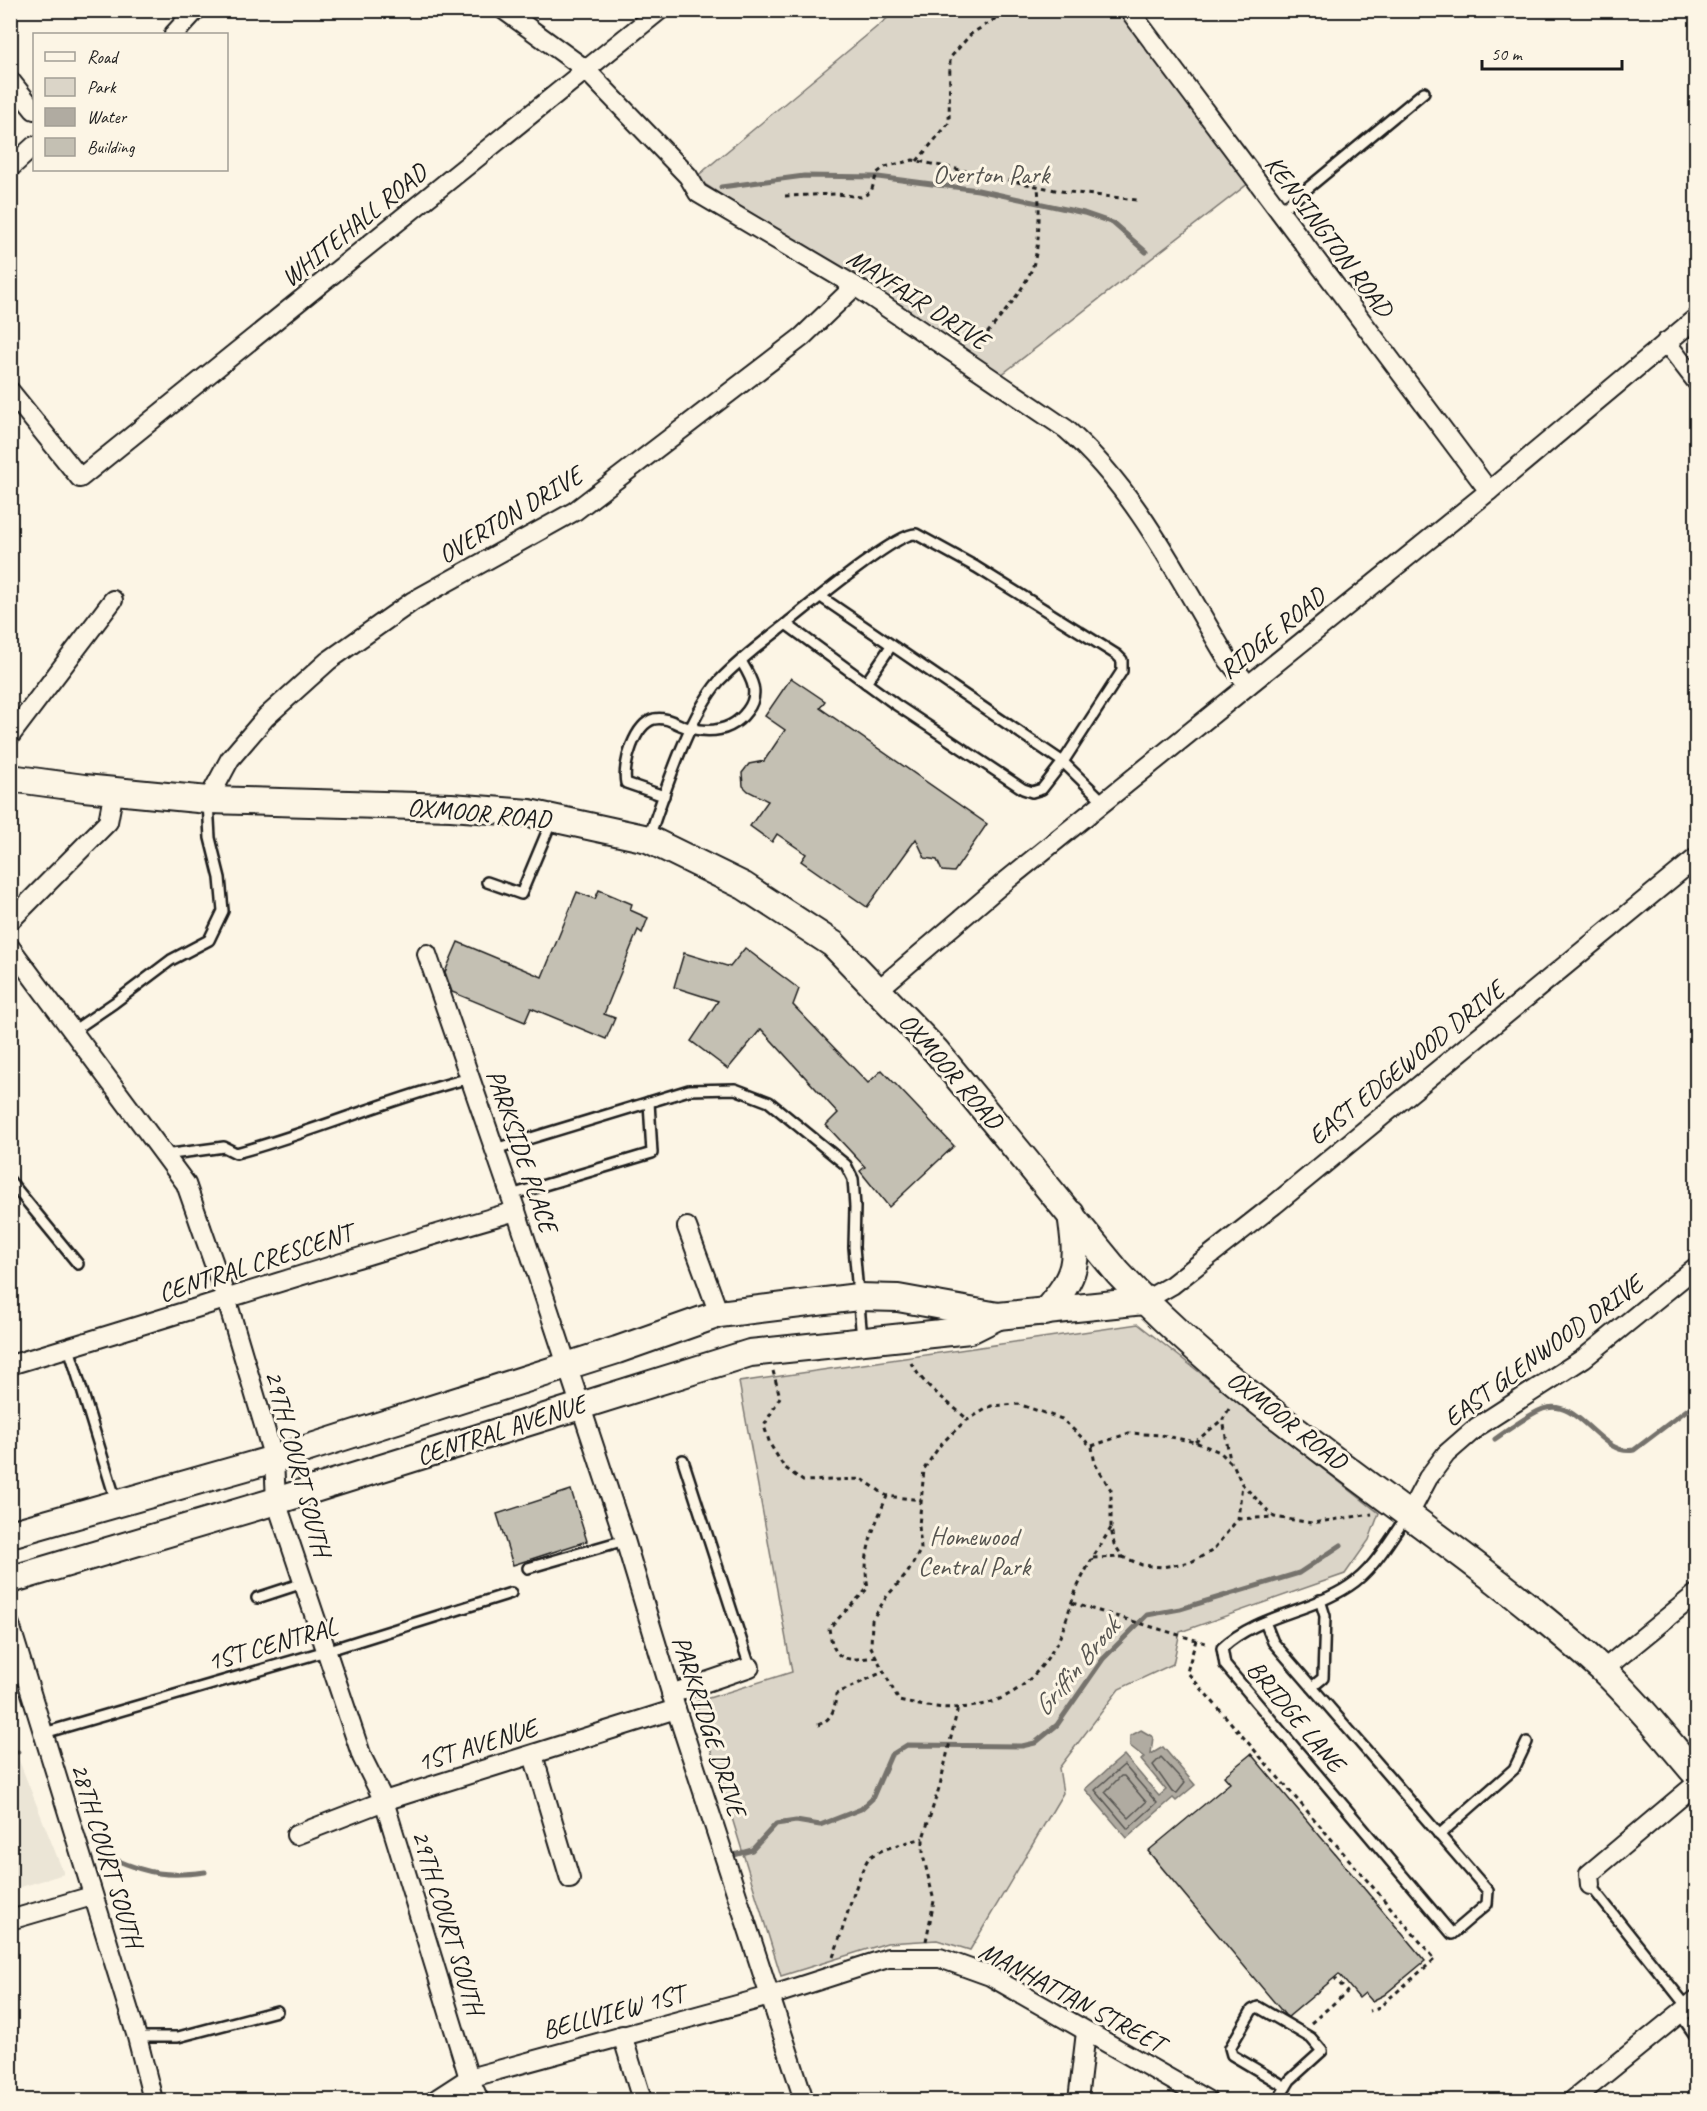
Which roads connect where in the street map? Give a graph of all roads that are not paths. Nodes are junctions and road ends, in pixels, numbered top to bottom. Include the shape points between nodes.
1 (196, 10) edge
2 (504, 10) edge
3 (660, 10) edge
4 (1129, 10) edge
5 (175, 33) edge
6 (585, 69) junction
7 (10, 80) edge
8 (1424, 92) dead end
9 (33, 109) edge
10 (33, 147) edge
11 (10, 168) edge
12 (1279, 212) junction
13 (855, 286) junction
14 (1696, 318) edge
15 (1666, 342) junction
16 (1696, 381) edge
17 (10, 391) edge
18 (1489, 490) junction
19 (821, 597) junction
20 (113, 600) dead end
21 (786, 624) junction
22 (891, 646) junction
23 (741, 661) junction
24 (866, 683) junction
25 (1248, 685) junction
26 (691, 729) junction
27 (10, 736) edge
28 (1063, 762) junction
29 (10, 778) edge
30 (114, 790) junction
31 (664, 796) junction
32 (208, 800) junction
33 (1104, 802) junction
34 (553, 818) junction
35 (648, 839) junction
36 (1696, 858) edge
37 (487, 882) dead end
38 (10, 921) edge
39 (10, 947) edge
40 (427, 954) dead end
41 (879, 989) junction
42 (73, 1031) junction
43 (470, 1078) junction
44 (649, 1102) junction
45 (495, 1149) junction
46 (164, 1155) junction
47 (10, 1181) edge
48 (513, 1203) junction
49 (1071, 1214) junction
50 (687, 1227) dead end
51 (78, 1264) dead end
52 (1696, 1267) edge
53 (858, 1297) junction
54 (227, 1301) junction
55 (1144, 1301) junction
56 (1045, 1312) junction
57 (719, 1314) junction
58 (998, 1316) junction
59 (862, 1339) junction
60 (69, 1348) junction
61 (10, 1365) edge
62 (567, 1366) junction
63 (580, 1405) junction
64 (274, 1459) junction
65 (683, 1460) dead end
66 (276, 1501) junction
67 (116, 1503) junction
68 (1409, 1514) junction
69 (10, 1534) edge
70 (625, 1540) junction
71 (528, 1568) dead end
72 (10, 1580) edge
73 (303, 1583) junction
74 (511, 1593) dead end
75 (1696, 1594) edge
76 (257, 1598) dead end
77 (1320, 1600) junction
78 (1265, 1622) junction
79 (10, 1625) edge
80 (326, 1651) junction
81 (750, 1667) joint
82 (1603, 1670) junction
83 (1312, 1688) junction
84 (673, 1702) junction
85 (44, 1733) junction
86 (1527, 1742) dead end
87 (533, 1755) junction
88 (1696, 1774) edge
89 (1696, 1784) edge
90 (384, 1801) junction
91 (296, 1835) dead end
92 (1439, 1835) junction
93 (570, 1879) dead end
94 (1590, 1885) joint
95 (92, 1896) junction
96 (10, 1920) edge
97 (770, 1996) junction
98 (1688, 2007) edge
99 (277, 2011) dead end
100 (1086, 2032) junction
101 (622, 2035) junction
102 (137, 2037) junction
103 (1696, 2037) edge
104 (469, 2078) junction
105 (1286, 2086) junction
106 (153, 2100) edge
107 (435, 2100) edge
108 (479, 2100) edge
109 (642, 2100) edge
110 (804, 2100) edge
111 (1078, 2100) edge
112 (1207, 2100) edge
113 (1278, 2100) edge
114 (1573, 2100) edge

1 - 5 street
2 - 6 street, MAYFAIR DRIVE
3 - 6 street, WHITEHALL ROAD
4 - 12 street, KENSINGTON ROAD
6 - 13 street, MAYFAIR DRIVE via 688,176 698,193
6 - 17 street, WHITEHALL ROAD via 80,478
7 - 9 street
8 - 12 lane
10 - 11 street
12 - 18 street, KENSINGTON ROAD
13 - 25 street, MAYFAIR DRIVE via 1066,429 1107,468 1139,512 1228,660
13 - 32 street, OVERTON DRIVE via 802,337 575,511 413,601 328,661 266,717 230,759
14 - 15 street, RIDGE ROAD
15 - 16 street
15 - 18 street, RIDGE ROAD
18 - 25 street, RIDGE ROAD
19 - 21 lane
19 - 22 lane
19 - 28 lane via 906,534 916,534 1118,655 1122,671
20 - 27 street
21 - 23 lane
21 - 24 lane
22 - 24 lane
22 - 28 lane
23 - 26 lane via 718,683
23 - 26 lane via 755,690 751,706 738,723 726,730
24 - 28 lane via 1023,789 1042,789
25 - 33 street, RIDGE ROAD
26 - 31 lane
26 - 31 lane via 664,718 653,719 639,730 626,767 626,783
28 - 33 lane
29 - 30 main road, OXMOOR ROAD
30 - 32 main road, OXMOOR ROAD
30 - 38 street via 108,822
31 - 35 lane
32 - 34 main road, OXMOOR ROAD via 451,807
32 - 42 lane via 210,838 223,911 209,940 171,960
33 - 41 street, RIDGE ROAD
34 - 35 main road, OXMOOR ROAD
34 - 37 lane via 521,894
35 - 41 main road, OXMOOR ROAD via 744,886 833,944
36 - 55 street, EAST EDGEWOOD DRIVE via 1274,1205 1172,1285
39 - 42 street, 29TH COURT SOUTH
40 - 43 street, PARKSIDE PLACE
41 - 49 main road, OXMOOR ROAD via 936,1051
42 - 46 street, 29TH COURT SOUTH
43 - 45 street, PARKSIDE PLACE
43 - 46 lane via 236,1153 224,1147
44 - 45 lane
44 - 48 lane via 652,1153
44 - 53 lane via 689,1090 735,1089 770,1102 846,1165 853,1179
45 - 48 street, PARKSIDE PLACE
46 - 54 street, 29TH COURT SOUTH via 186,1184
47 - 51 lane
48 - 54 street, CENTRAL CRESCENT
48 - 62 street, PARKSIDE PLACE
49 - 55 main road, OXMOOR ROAD
49 - 56 main road via 1074,1269
50 - 57 street
52 - 68 street, EAST GLENWOOD DRIVE via 1584,1358 1477,1427 1446,1454
53 - 57 main road, CENTRAL AVENUE
53 - 58 main road, CENTRAL AVENUE via 898,1298
53 - 59 lane
54 - 60 street, CENTRAL CRESCENT
54 - 64 street, 29TH COURT SOUTH
55 - 56 main road, CENTRAL AVENUE
55 - 68 main road, OXMOOR ROAD via 1258,1400
56 - 58 main road, CENTRAL AVENUE
57 - 62 main road, CENTRAL AVENUE
58 - 59 main road, CENTRAL AVENUE via 970,1330
59 - 63 main road, CENTRAL AVENUE via 750,1353
60 - 61 street, CENTRAL CRESCENT
60 - 67 lane
62 - 63 street, PARKRIDGE DRIVE
62 - 64 main road, CENTRAL AVENUE
63 - 66 main road, CENTRAL AVENUE
63 - 70 street, PARKRIDGE DRIVE
64 - 66 street, 29TH COURT SOUTH
64 - 67 main road, CENTRAL AVENUE
65 - 81 lane
66 - 72 main road, CENTRAL AVENUE
66 - 73 street, 29TH COURT SOUTH
67 - 69 main road, CENTRAL AVENUE
68 - 77 lane, BRIDGE LANE via 1360,1578
68 - 82 main road, OXMOOR ROAD
70 - 71 lane
70 - 84 street, PARKRIDGE DRIVE
73 - 76 lane
73 - 80 street, 29TH COURT SOUTH
74 - 80 lane, 1ST CENTRAL
75 - 82 street
77 - 78 lane, BRIDGE LANE
77 - 83 lane via 1325,1616 1323,1678
78 - 83 lane via 1273,1642
78 - 92 lane, BRIDGE LANE via 1238,1633 1222,1648 1226,1665 1452,1934 1487,1904 1488,1891
79 - 85 street, 28TH COURT SOUTH
80 - 85 lane, 1ST CENTRAL
80 - 90 street, 29TH COURT SOUTH via 362,1757
81 - 84 street, 1ST AVENUE
82 - 88 main road, OXMOOR ROAD
83 - 92 lane
84 - 87 street, 1ST AVENUE
84 - 97 street, PARKRIDGE DRIVE
85 - 95 street, 28TH COURT SOUTH
86 - 92 lane via 1514,1769
87 - 90 street, 1ST AVENUE
87 - 93 street
89 - 94 street via 1589,1874
90 - 91 street, 1ST AVENUE
90 - 104 street, 29TH COURT SOUTH
94 - 98 lane
95 - 96 street
95 - 102 street, 28TH COURT SOUTH
97 - 100 street, MANHATTAN STREET via 888,1958 940,1958 990,1976
97 - 101 street, BELLVIEW 1ST
97 - 110 street, PARKRIDGE DRIVE
98 - 103 lane
98 - 114 street
99 - 102 lane via 178,2037
100 - 111 street
100 - 112 street, MANHATTAN STREET
101 - 104 street, BELLVIEW 1ST
101 - 109 street
102 - 106 street, 28TH COURT SOUTH
104 - 107 street
104 - 108 street, 29TH COURT SOUTH
105 - 105 lane via 1322,2051 1311,2038 1258,2007 1252,2010 1230,2048 1232,2055
105 - 113 lane

